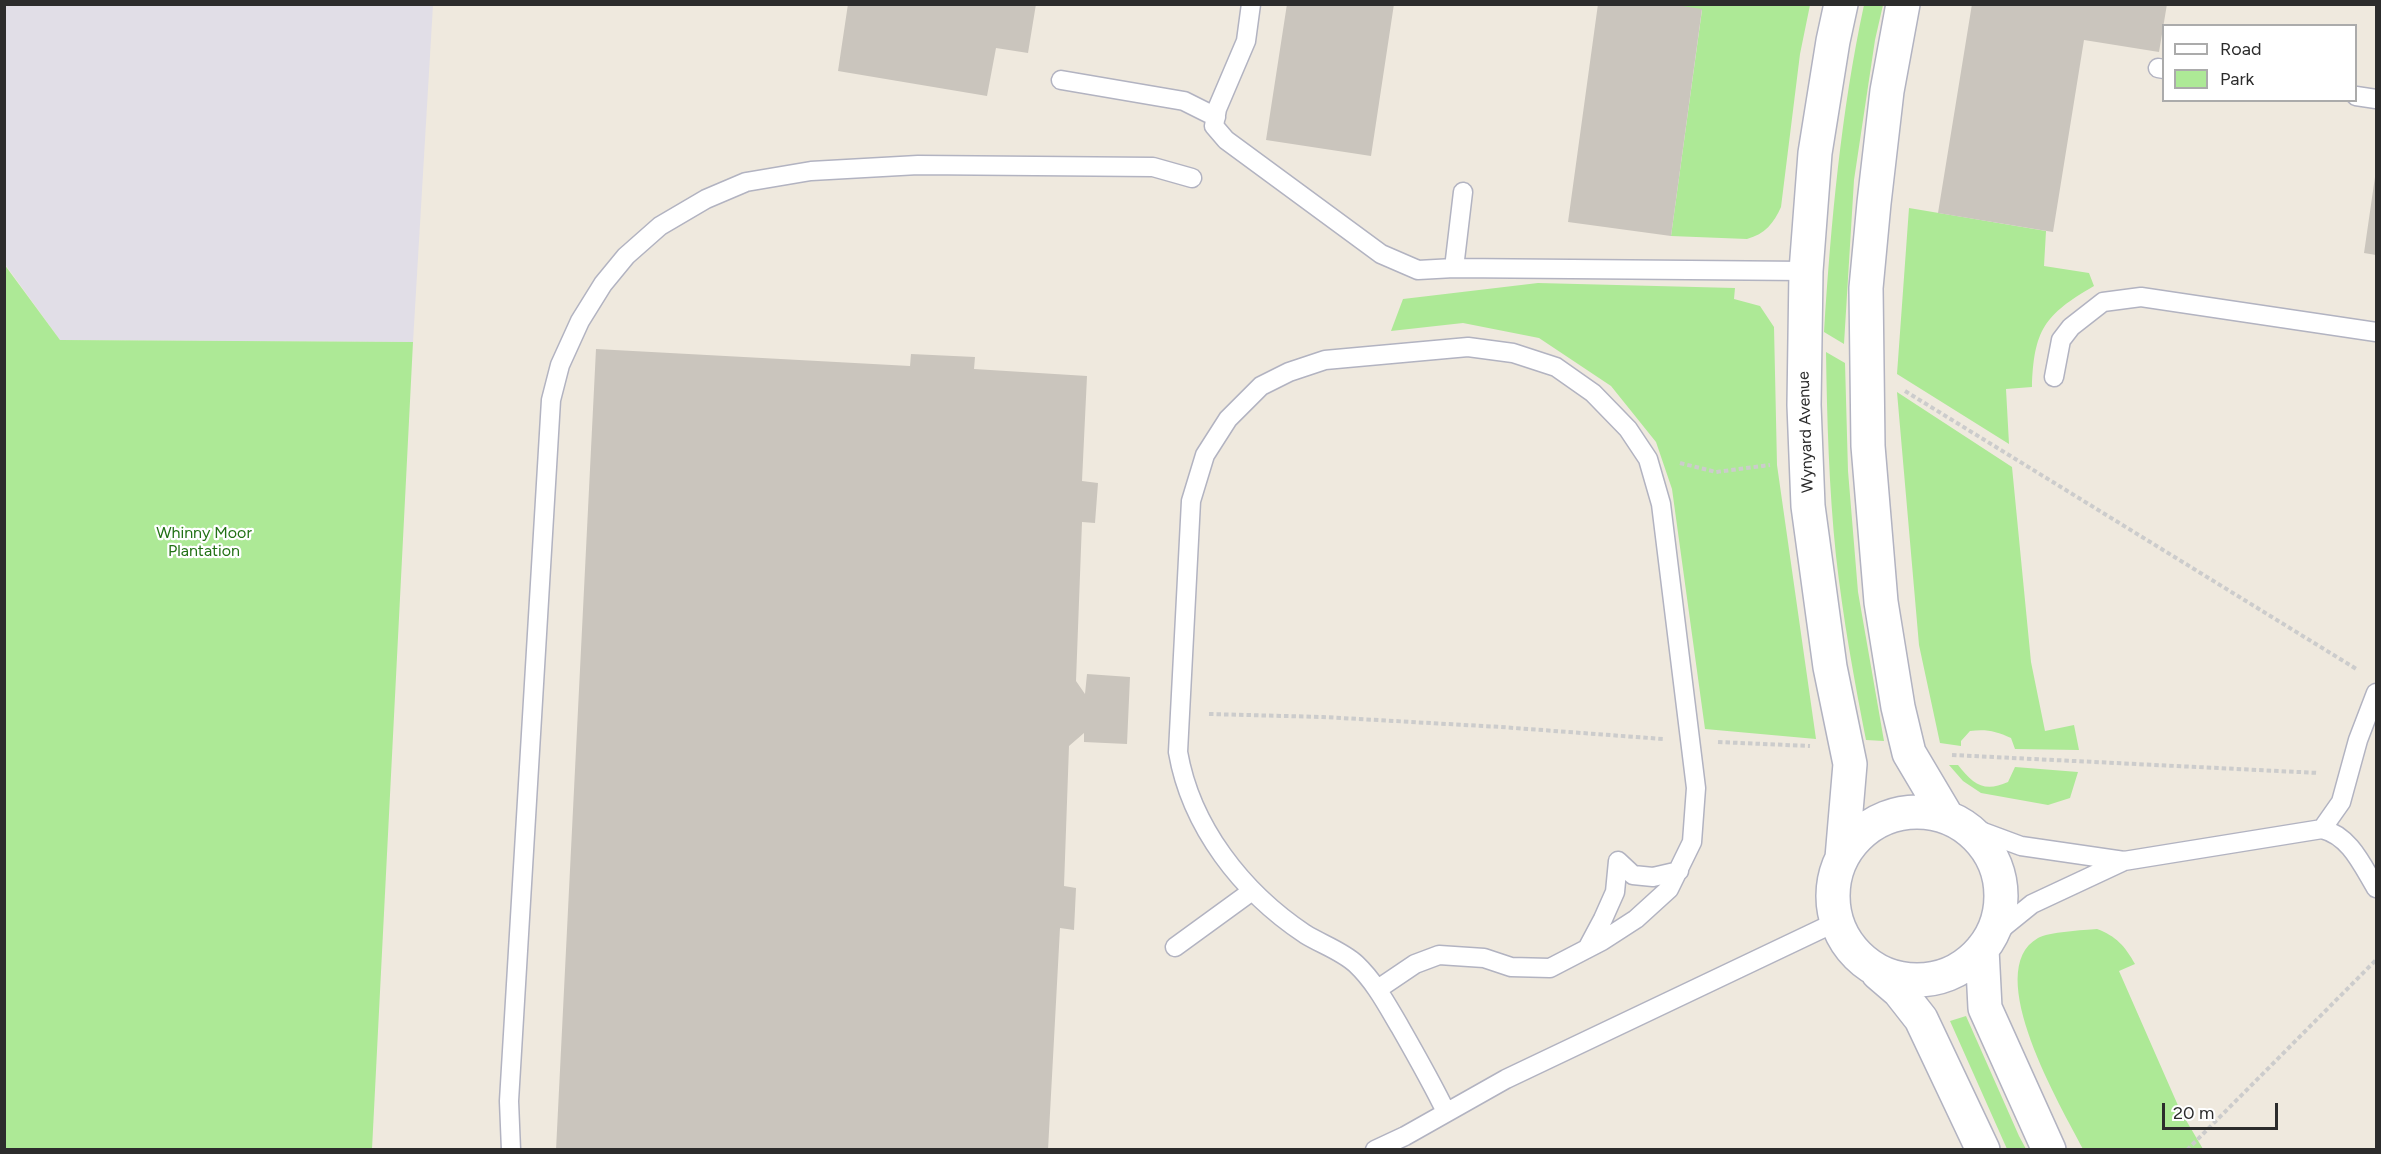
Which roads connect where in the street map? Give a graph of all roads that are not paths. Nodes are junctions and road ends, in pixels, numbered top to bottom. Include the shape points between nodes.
1 (1251, 4) edge
2 (1841, 4) edge
3 (1903, 4) edge
4 (1061, 80) dead end
5 (2357, 96) edge
6 (2376, 99) edge
7 (1216, 117) junction
8 (1191, 178) dead end
9 (1463, 192) dead end
10 (1454, 268) junction
11 (1806, 271) junction
12 (2376, 332) edge
13 (2054, 377) dead end
14 (2376, 693) edge
15 (1953, 820) junction
16 (2322, 829) junction
17 (1842, 858) junction
18 (2124, 861) junction
19 (1678, 870) junction
20 (2376, 888) edge
21 (1252, 891) junction
22 (1836, 921) junction
23 (1986, 944) junction
24 (1175, 947) dead end
25 (1587, 949) junction
26 (1874, 969) junction
27 (1378, 989) junction
28 (1446, 1112) junction
29 (511, 1149) edge
30 (1375, 1149) edge
31 (1983, 1149) edge
32 (2049, 1149) edge

1 - 7 lane via 1246,41
2 - 11 street, Wynyard Avenue via 1815,153
3 - 15 street via 1887,91 1866,288 1868,446 1881,602 1898,707 1909,753
4 - 7 lane via 1184,101
5 - 6 lane
7 - 10 lane via 1214,126 1226,140 1381,254 1418,270
8 - 29 lane via 1153,167 918,165 811,171 747,182 706,199 660,226 626,256 603,284 560,365 551,400 510,1089
9 - 10 lane
10 - 11 lane
11 - 17 street, Wynyard Avenue via 1804,405 1808,506 1830,667 1850,764
12 - 13 lane via 2148,298 2103,302 2061,340
14 - 16 lane via 2341,802
15 - 17 street via 1920,812 1893,815 1868,827
15 - 18 lane via 2021,846
15 - 23 street via 1982,842 1996,868 2001,896 1996,925
16 - 18 lane
16 - 20 lane via 2347,842
17 - 22 street via 1832,896
18 - 23 lane via 2032,904
19 - 21 lane via 1692,842 1696,788 1661,504 1650,465 1628,429 1593,393 1556,367 1513,353 1468,347 1325,360 1289,372 1261,386 1228,419 1206,454 1191,501 1178,752 1183,780 1197,813 1237,875
19 - 25 lane via 1669,890 1635,920
19 - 25 lane via 1653,877 1633,875 1618,861 1615,891
21 - 24 lane
21 - 27 lane via 1305,934 1355,963
22 - 26 street via 1851,949
22 - 28 lane via 1506,1079
23 - 26 street via 1973,959 1951,973 1926,980 1899,979
23 - 32 street via 1985,1008
25 - 27 lane via 1550,968 1511,967 1484,958 1439,956 1415,964
26 - 31 street via 1922,1019
27 - 28 lane
28 - 30 lane

